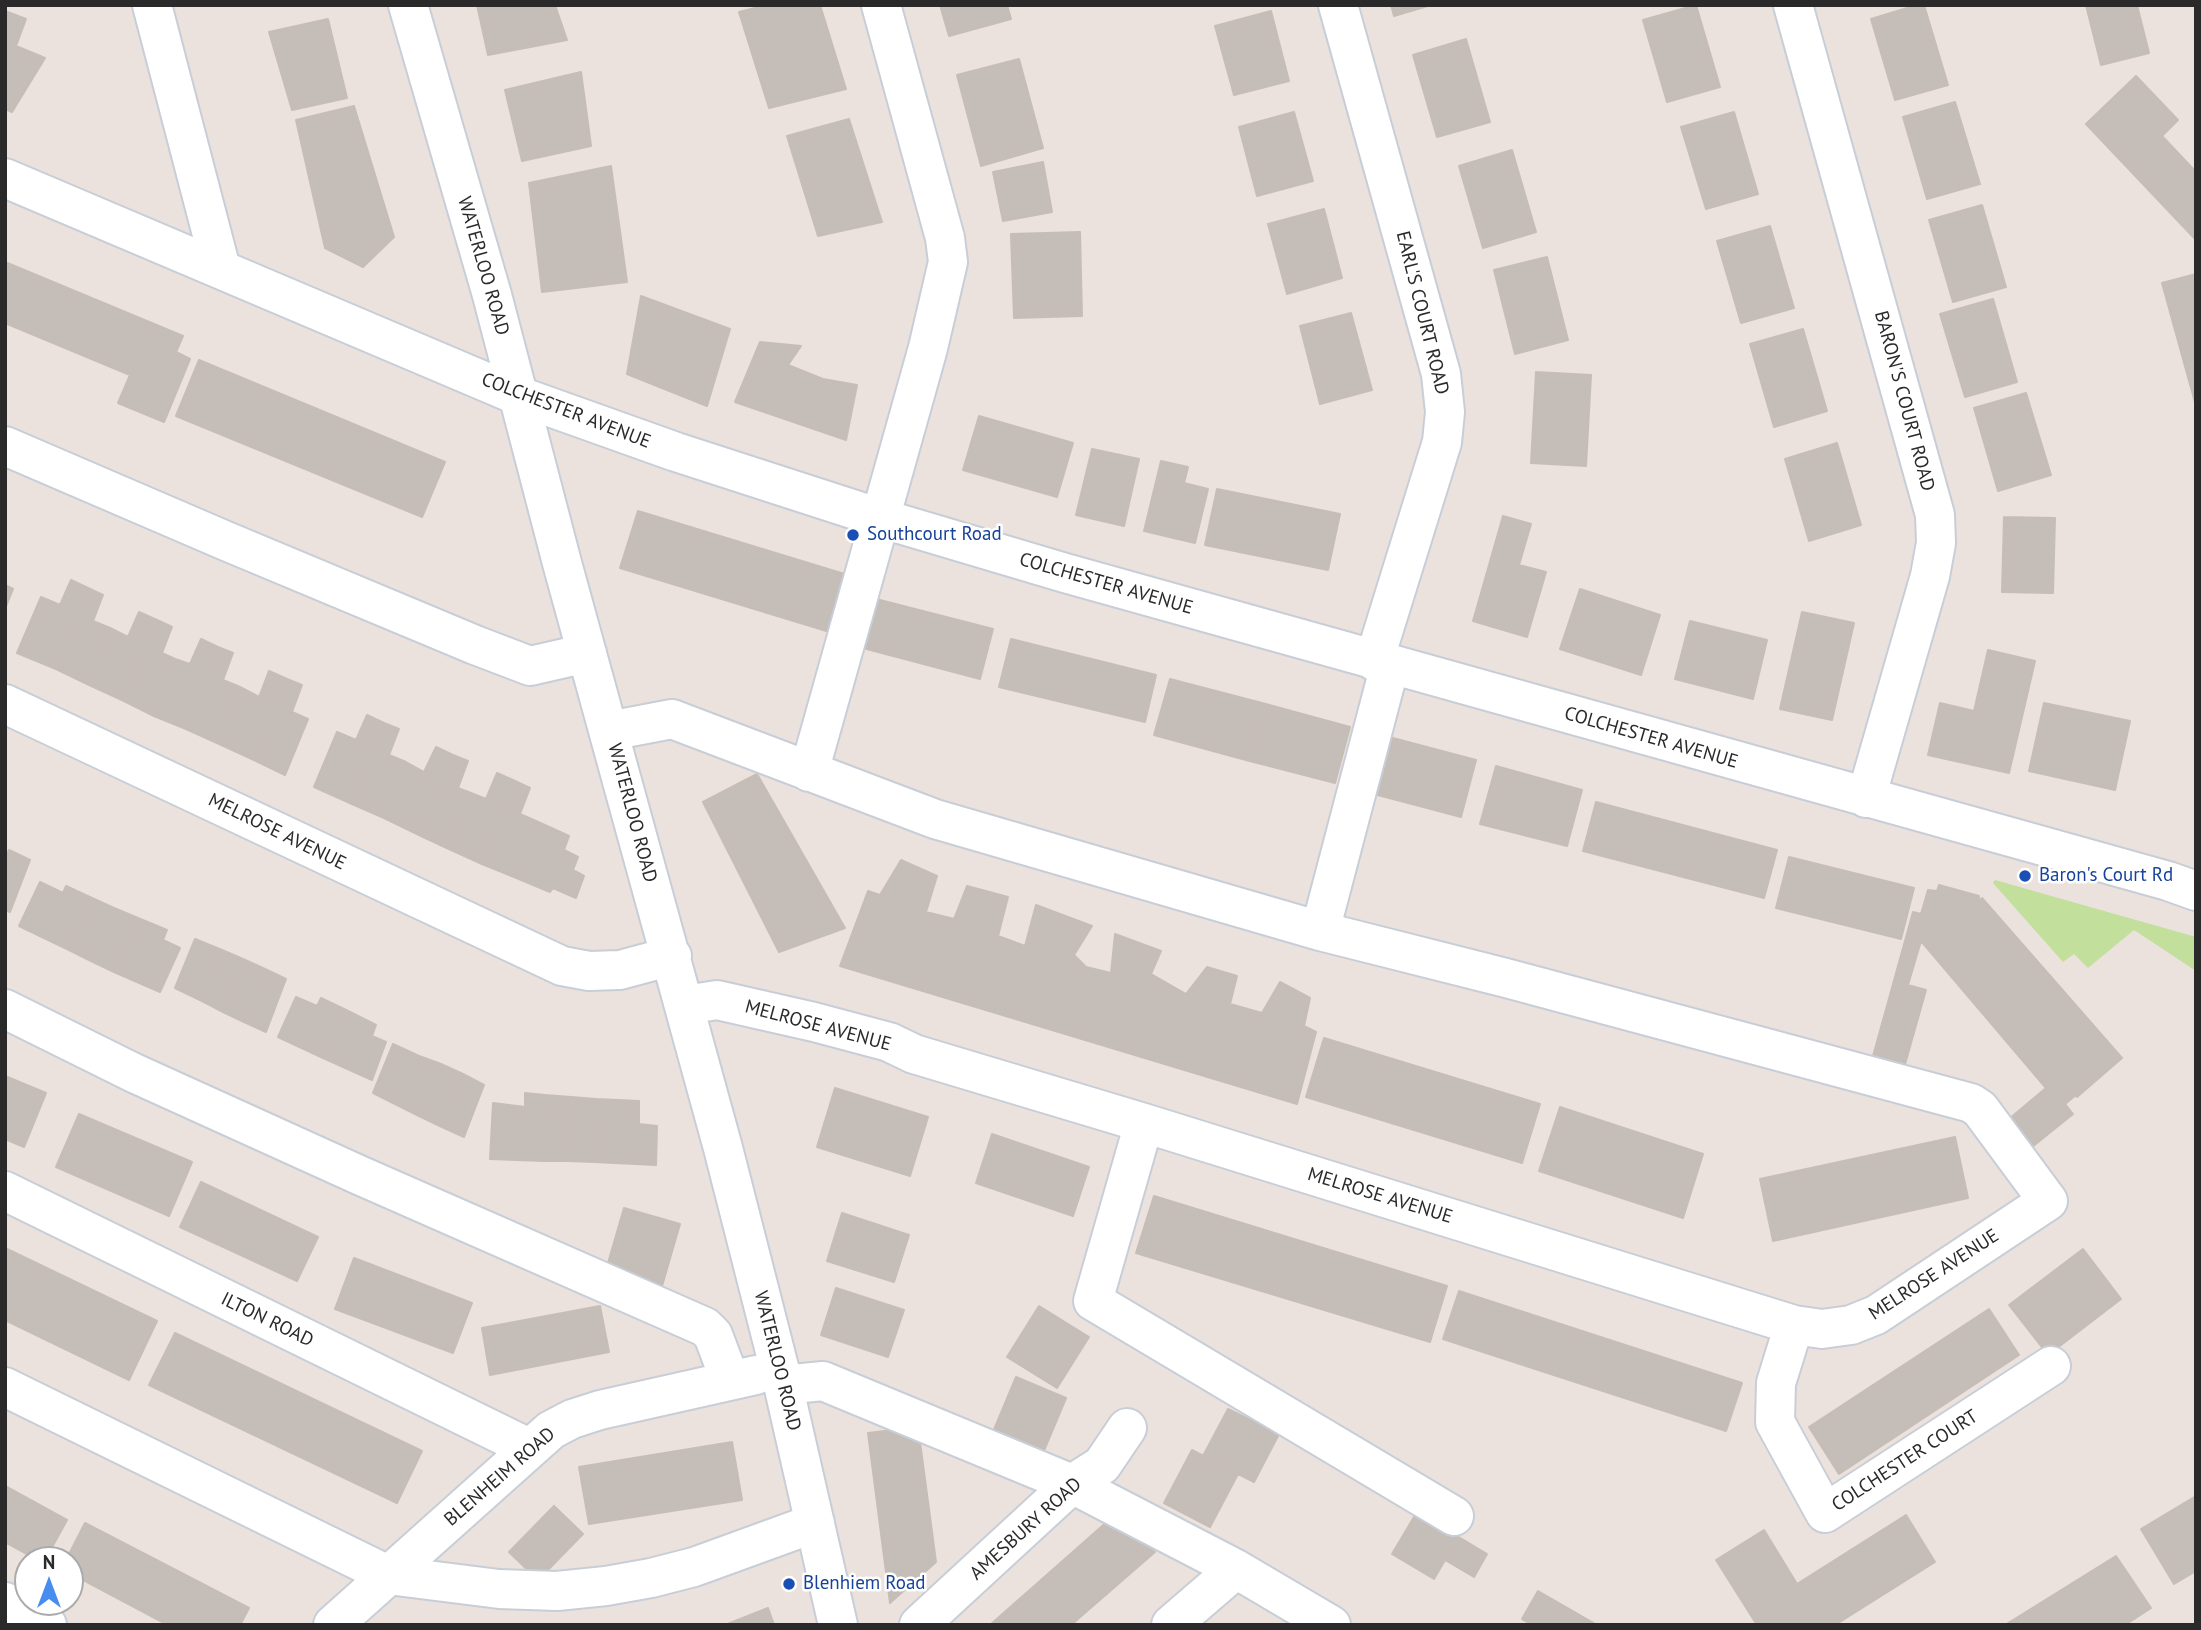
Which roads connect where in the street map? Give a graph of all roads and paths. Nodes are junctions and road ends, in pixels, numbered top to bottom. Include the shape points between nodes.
1 (152, 5) edge
2 (408, 5) edge
3 (881, 5) edge
4 (1338, 5) edge
5 (1793, 5) edge
6 (5, 178) edge
7 (221, 269) junction
8 (519, 396) junction
9 (5, 446) edge
10 (880, 518) junction
11 (587, 653) junction
12 (1382, 663) junction
13 (5, 704) edge
14 (609, 730) junction
15 (809, 772) junction
16 (1866, 799) junction
17 (2196, 891) edge
18 (1320, 931) junction
19 (672, 956) junction
20 (685, 1005) junction
21 (5, 1009) edge
22 (1143, 1123) junction
23 (5, 1191) edge
24 (1794, 1325) junction
25 (2051, 1366) dead end
26 (781, 1378) junction
27 (730, 1380) junction
28 (5, 1387) edge
29 (1127, 1429) dead end
30 (529, 1448) junction
31 (1072, 1484) junction
32 (1454, 1516) dead end
33 (815, 1523) junction
34 (1236, 1569) junction
35 (388, 1575) junction
36 (5, 1602) edge
37 (47, 1625) edge
38 (333, 1625) edge
39 (838, 1625) edge
40 (919, 1625) edge
41 (1171, 1625) edge
42 (1331, 1625) edge

1 - 7 street
2 - 8 street, WATERLOO ROAD
3 - 10 street via 948,262
4 - 12 street, EARL'S COURT ROAD via 1441,374 1445,412 1442,442
5 - 16 street, BARON'S COURT ROAD via 1935,515 1930,576
6 - 7 street, COLCHESTER AVENUE
7 - 8 street, COLCHESTER AVENUE
8 - 10 street, COLCHESTER AVENUE
8 - 11 street, WATERLOO ROAD
9 - 11 street via 530,666
10 - 12 street, COLCHESTER AVENUE
10 - 15 street
11 - 14 street, WATERLOO ROAD
12 - 16 street, COLCHESTER AVENUE
12 - 18 street, EARL'S COURT ROAD
13 - 19 street, MELROSE AVENUE via 562,966 620,970
14 - 15 street via 672,719
14 - 19 street, WATERLOO ROAD
15 - 18 street via 935,819
16 - 17 street, COLCHESTER AVENUE
18 - 24 street, MELROSE AVENUE via 1971,1104 1979,1110 2048,1201 1876,1315 1822,1329
19 - 20 street, WATERLOO ROAD
20 - 22 street, MELROSE AVENUE via 717,1000 814,1022
20 - 26 street, WATERLOO ROAD
21 - 27 street via 134,1073 705,1327 713,1335
22 - 24 street, MELROSE AVENUE
22 - 32 street via 1093,1301
23 - 30 street, ILTON ROAD
24 - 25 street, COLCHESTER COURT via 1776,1383 1775,1422 1825,1513
26 - 27 street, BLENHEIM ROAD
26 - 31 street, BLENHEIM ROAD via 823,1381
26 - 33 street, WATERLOO ROAD
27 - 30 street, BLENHEIM ROAD via 572,1419
28 - 35 street
29 - 31 street, AMESBURY ROAD via 1102,1465
30 - 35 street, BLENHEIM ROAD
31 - 34 street, BLENHEIM ROAD
31 - 40 street, AMESBURY ROAD
33 - 35 street via 694,1567 606,1586 556,1591 499,1589
33 - 39 street, WATERLOO ROAD
34 - 41 street
34 - 42 street, BLENHEIM ROAD
35 - 38 street, BLENHEIM ROAD
36 - 37 street

